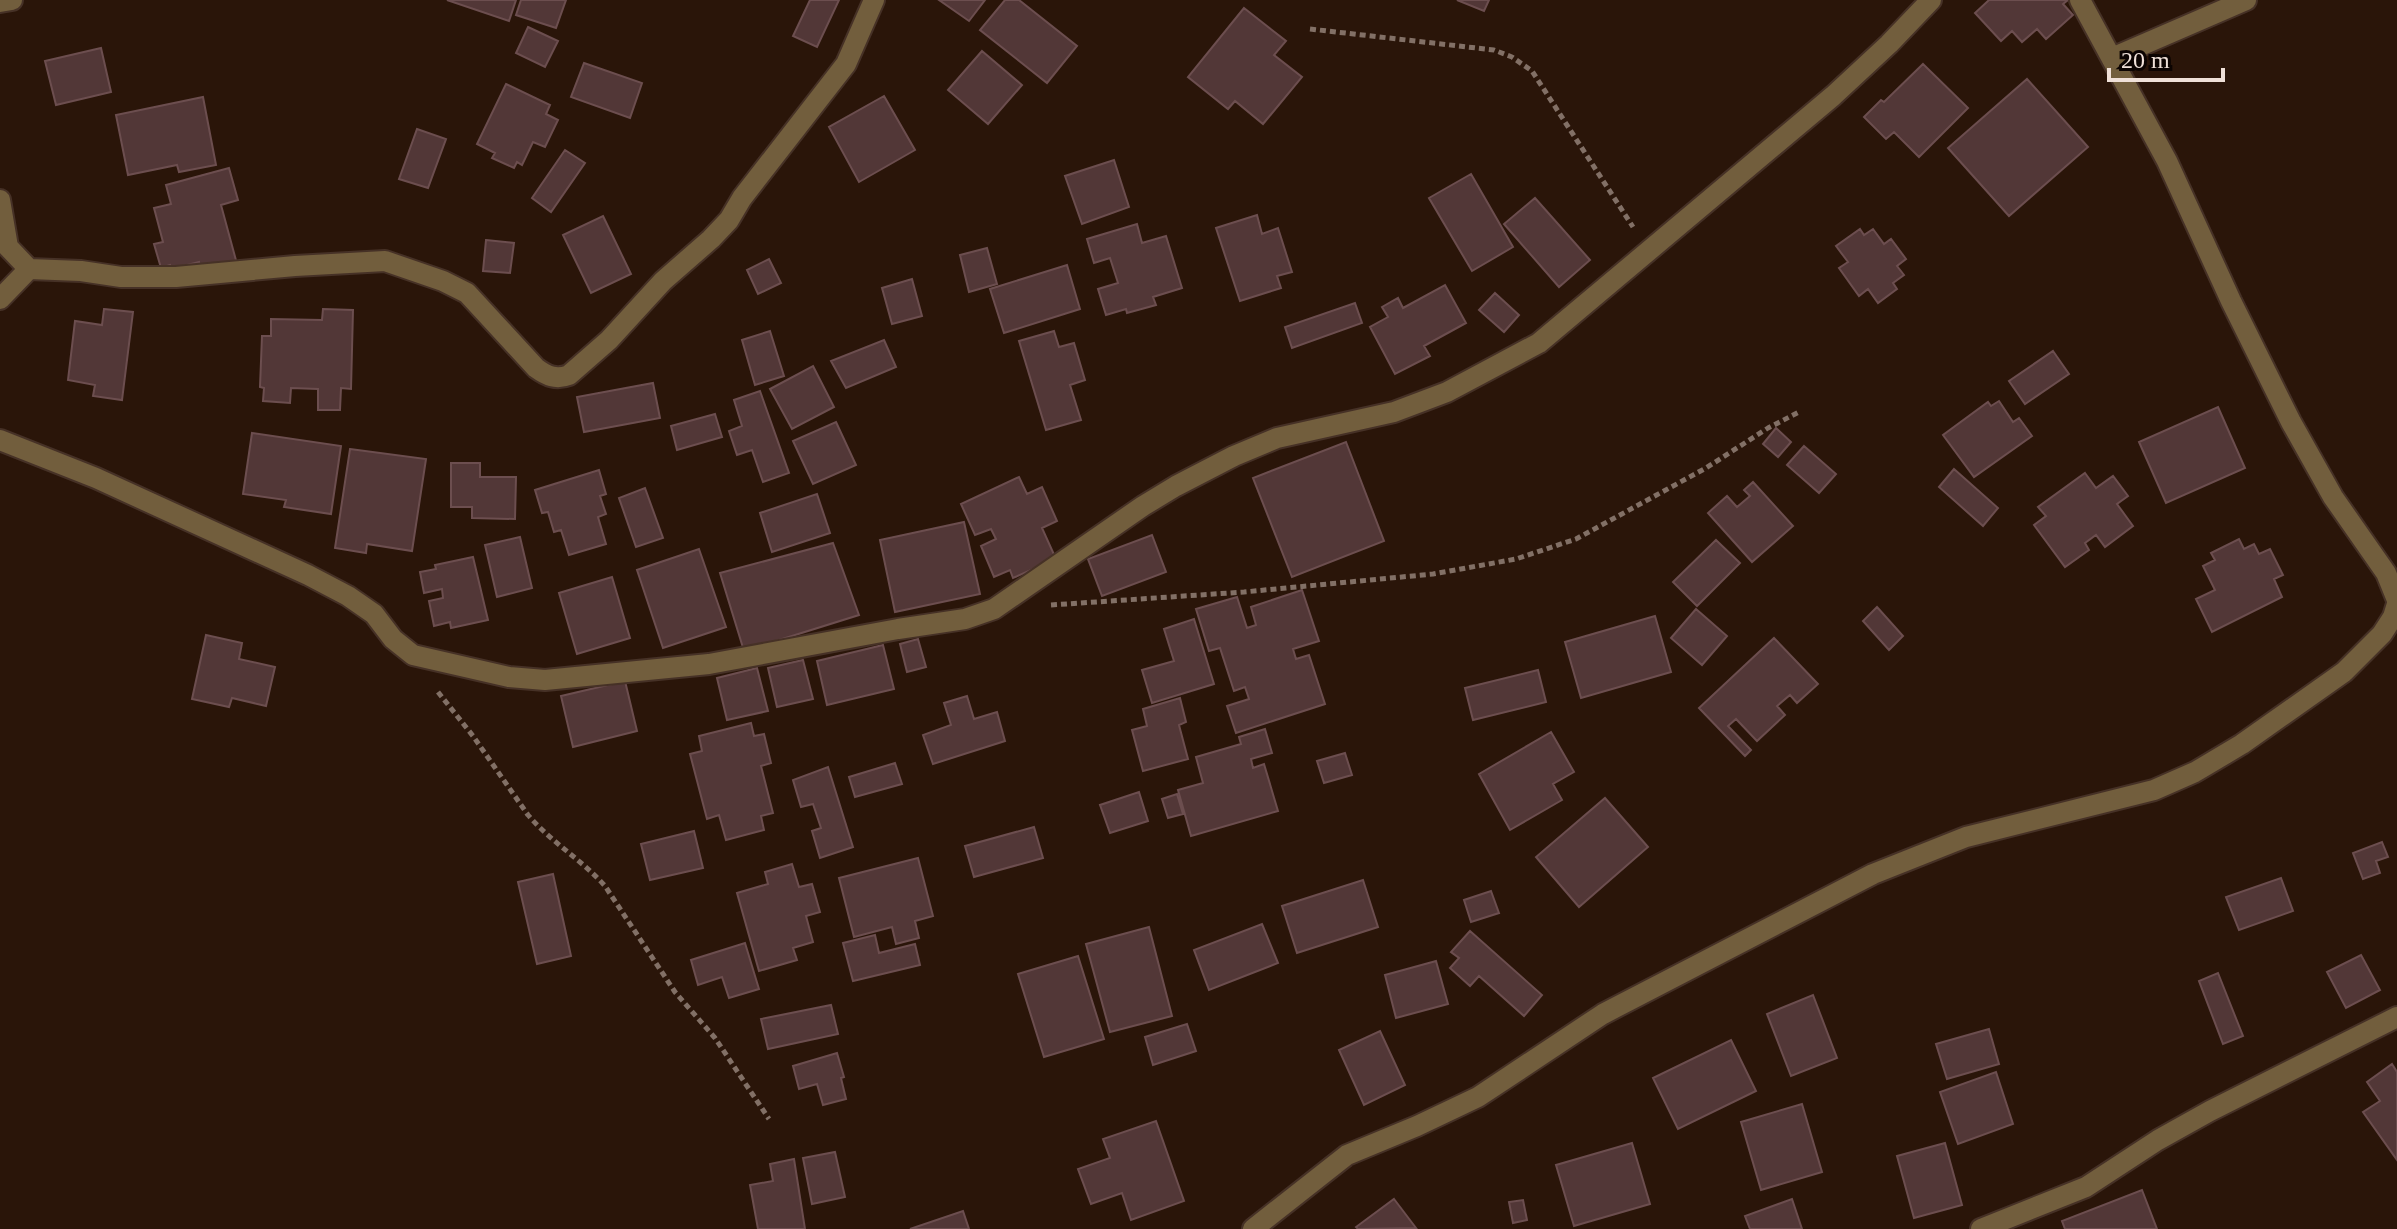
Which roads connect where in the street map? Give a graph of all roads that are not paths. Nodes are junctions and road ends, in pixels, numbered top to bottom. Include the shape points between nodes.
1 (12, 0) edge
2 (874, 0) edge
3 (1931, 0) edge
4 (2080, 0) edge
5 (2246, 0) edge
6 (0, 2) edge
7 (2112, 58) junction
8 (0, 200) edge
9 (29, 269) junction
10 (0, 299) edge
11 (0, 440) edge
12 (2397, 602) edge
13 (2397, 1017) edge
14 (1253, 1229) edge
15 (1981, 1229) edge

1 - 6 street
2 - 9 street via 846,64 729,220 609,340 562,378 536,368 467,293 385,261 176,277
3 - 11 street via 1833,96 1539,343 1447,392 1394,412 1277,438 1234,456 1154,499 994,609 965,619 709,664 545,680 509,677 413,655 374,614 308,575
4 - 7 street
5 - 7 street
7 - 12 street via 2291,422 2333,497 2386,573
8 - 9 street via 8,247
9 - 10 street
12 - 14 street via 2382,634 2344,672 2195,772 2154,790 1966,837 1873,874 1603,1014 1478,1097 1347,1155
13 - 15 street via 2197,1118 2086,1187

